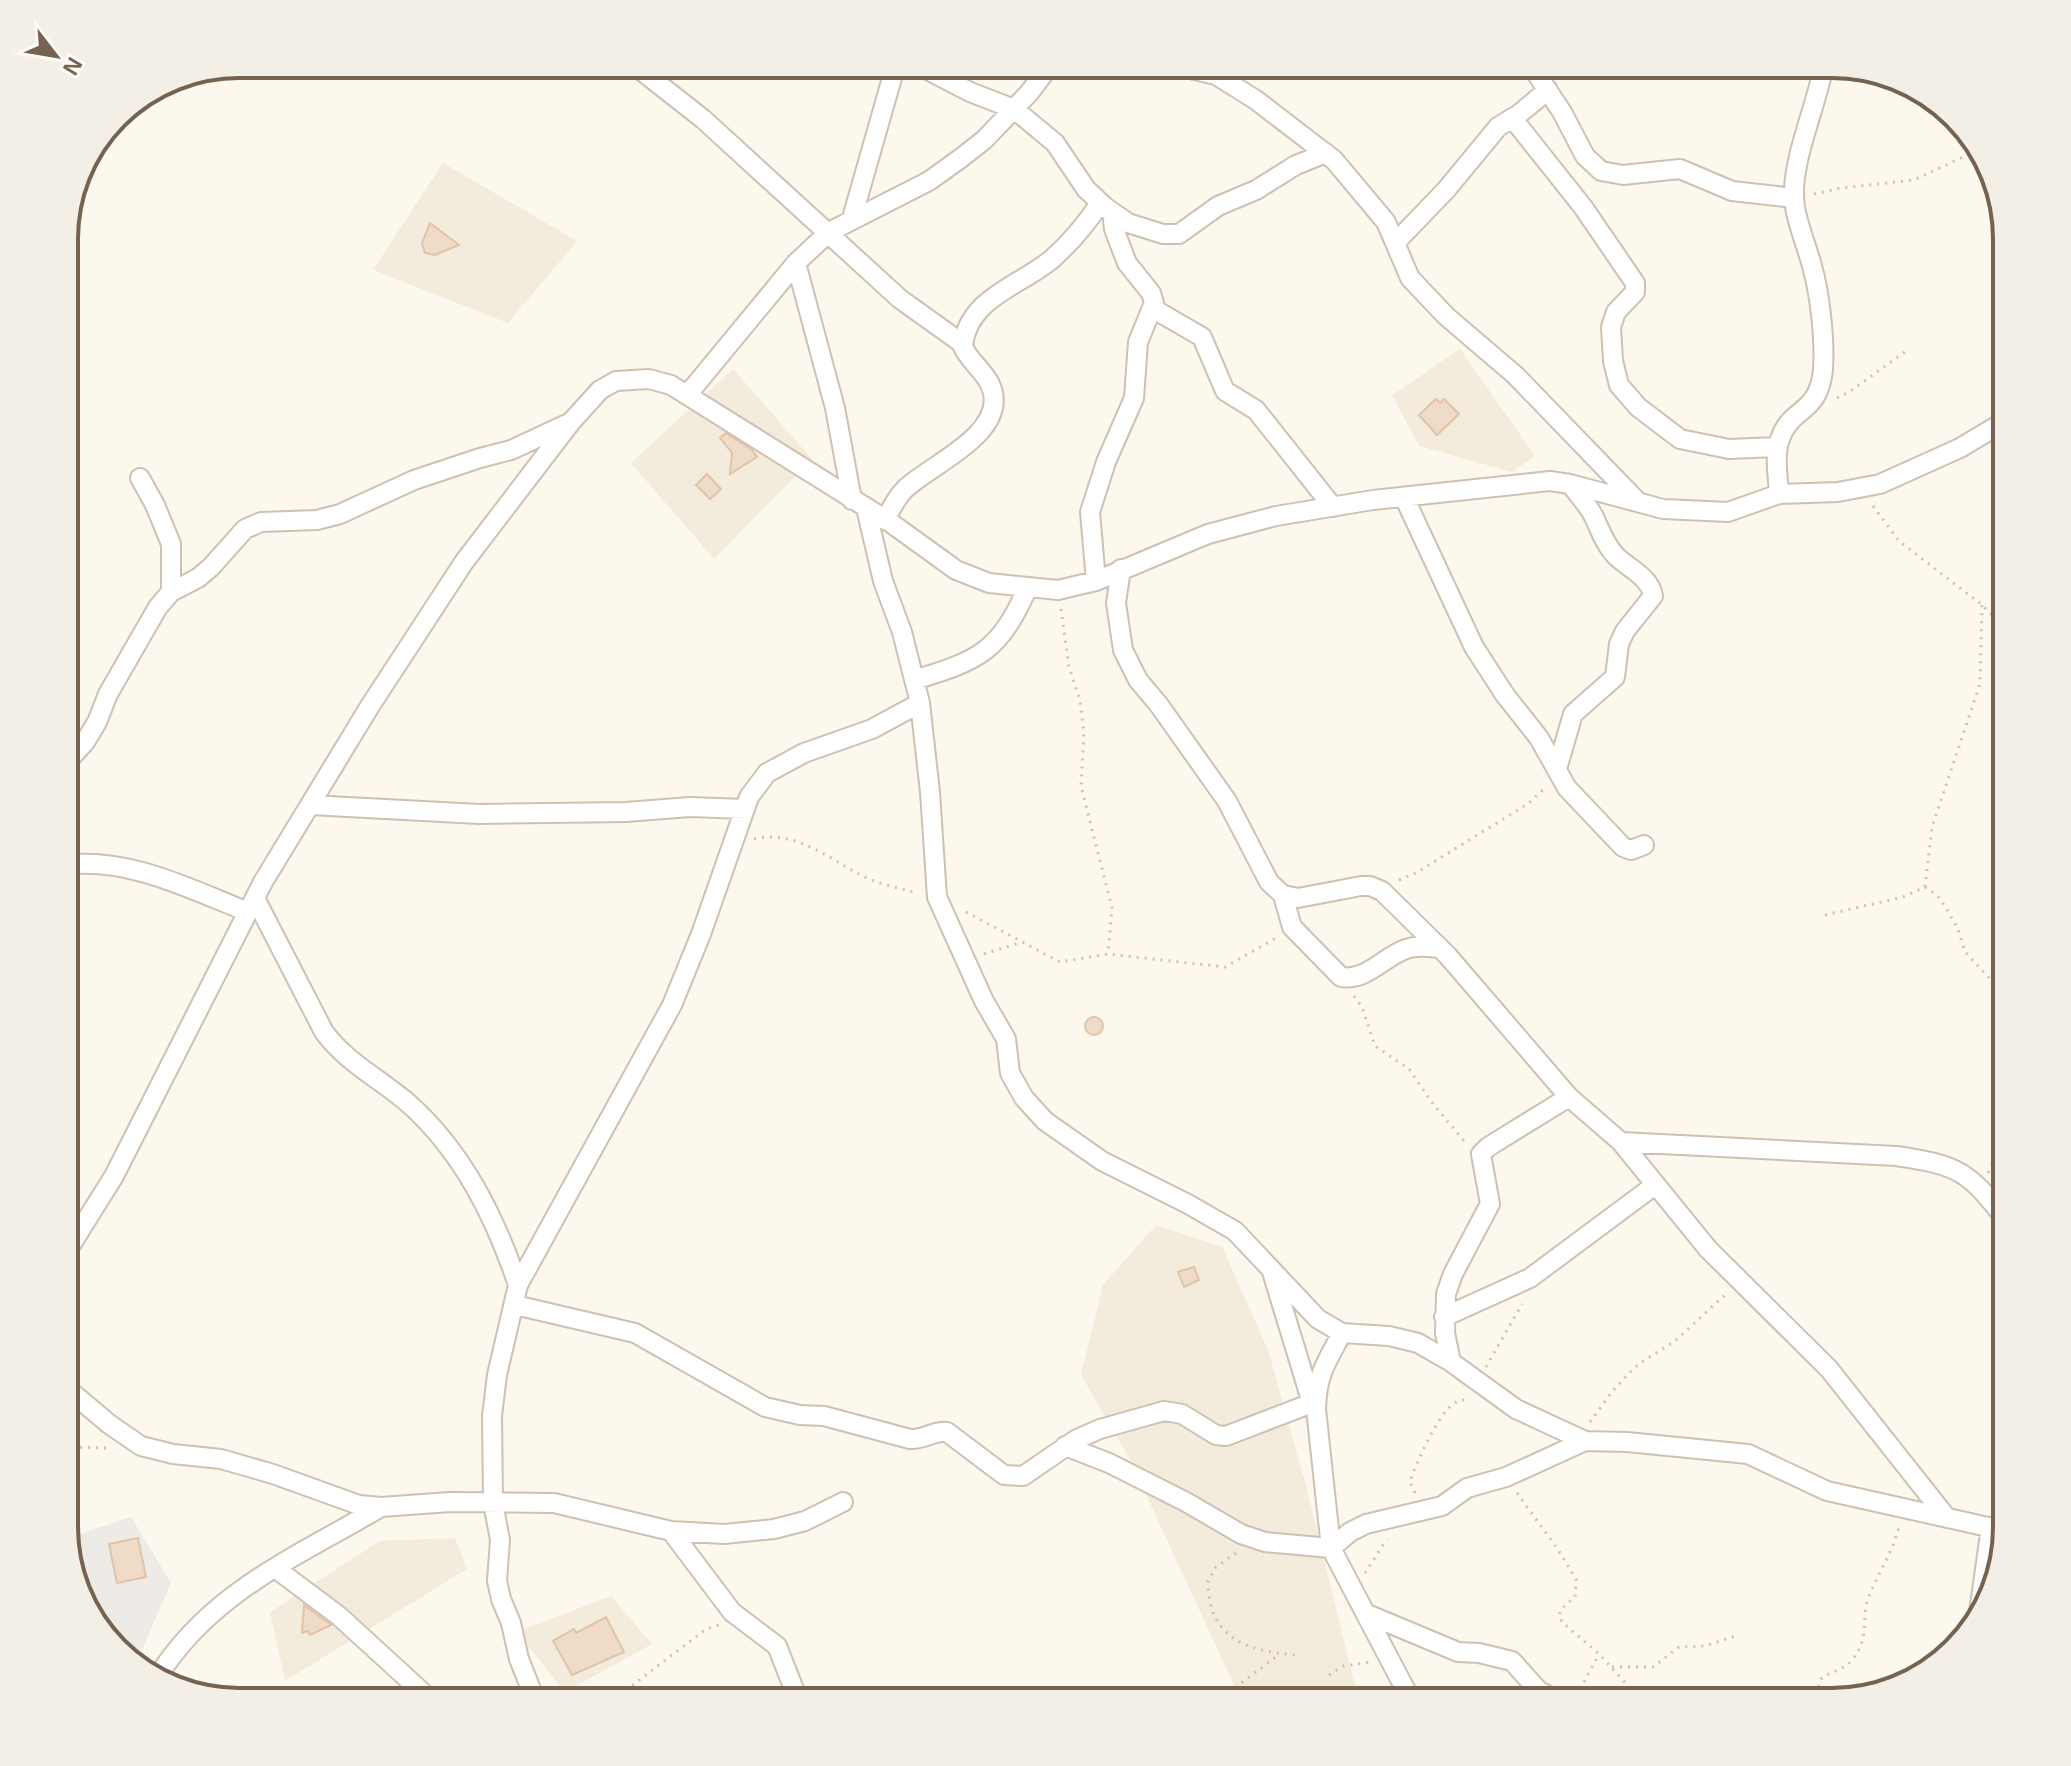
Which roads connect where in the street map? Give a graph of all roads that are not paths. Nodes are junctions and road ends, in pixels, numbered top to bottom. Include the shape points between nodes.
1 (653, 78) edge
2 (892, 78) edge
3 (943, 78) edge
4 (1039, 78) edge
5 (1221, 78) edge
6 (1540, 78) edge
7 (1821, 78) edge
8 (1548, 90) junction
9 (1014, 109) junction
10 (1514, 117) junction
11 (1326, 153) junction
12 (1794, 198) junction
13 (1106, 207) junction
14 (852, 218) junction
15 (829, 232) junction
16 (1396, 242) junction
17 (796, 263) junction
18 (1152, 308) junction
19 (963, 344) junction
20 (688, 394) junction
21 (571, 422) junction
22 (1993, 428) edge
23 (1777, 447) junction
24 (140, 478) dead end
25 (1570, 484) junction
26 (1779, 494) junction
27 (1404, 497) junction
28 (1638, 503) junction
29 (859, 504) junction
30 (1333, 507) junction
31 (885, 520) junction
32 (1121, 569) junction
33 (1096, 581) junction
34 (1028, 587) junction
35 (171, 592) junction
36 (914, 680) junction
37 (920, 703) junction
38 (78, 750) edge
39 (1557, 769) junction
40 (310, 805) junction
41 (745, 809) junction
42 (1644, 845) dead end
43 (78, 865) edge
44 (1283, 895) junction
45 (252, 905) junction
46 (1439, 948) junction
47 (1569, 1097) junction
48 (1621, 1142) junction
49 (1655, 1185) junction
50 (1993, 1203) edge
51 (78, 1234) edge
52 (1270, 1266) junction
53 (518, 1285) junction
54 (515, 1305) junction
55 (1444, 1317) junction
56 (1342, 1333) junction
57 (1451, 1362) junction
58 (78, 1398) edge
59 (1314, 1406) junction
60 (1582, 1440) junction
61 (1065, 1446) junction
62 (843, 1502) dead end
63 (493, 1503) junction
64 (381, 1507) junction
65 (1947, 1518) junction
66 (1993, 1528) edge
67 (671, 1531) junction
68 (1331, 1548) junction
69 (275, 1568) junction
70 (1367, 1614) junction
71 (163, 1669) edge
72 (418, 1688) edge
73 (531, 1688) edge
74 (794, 1688) edge
75 (1405, 1688) edge
76 (1536, 1688) edge

1 - 15 street
2 - 14 street
3 - 9 street
4 - 9 street
5 - 11 street
6 - 8 street
7 - 12 street via 1795,170
8 - 10 street
8 - 12 street via 1585,156 1601,171 1635,175 1680,169 1732,191
9 - 13 street via 1055,143 1086,189
9 - 14 street via 984,140 929,181
10 - 16 street via 1498,127
10 - 23 street via 1635,283 1635,292 1611,321 1619,385 1680,439 1729,449
11 - 13 street via 1218,206 1179,234 1128,223
11 - 16 street via 1386,222
12 - 23 street via 1813,272 1823,365 1816,398 1784,430
13 - 18 street via 1127,263 1151,293
13 - 19 street via 1052,259 982,307
14 - 15 street
15 - 17 street
15 - 19 street via 900,299
16 - 28 street via 1410,278 1515,375
17 - 20 street
17 - 29 street
18 - 30 street via 1202,337 1225,391 1256,410
18 - 33 street via 1138,342 1134,398 1090,512
19 - 31 street via 994,396 989,419 905,489
20 - 21 street via 649,379 616,381 600,390
20 - 29 street
21 - 35 street via 511,450 414,480 340,514 253,524 198,578
21 - 40 street via 464,562
22 - 26 street via 1897,478 1862,489
23 - 26 street
24 - 35 street via 171,544
25 - 27 street via 1550,481
25 - 28 street
25 - 39 street via 1606,544 1644,579 1653,596 1625,631 1615,677 1573,714
26 - 28 street via 1728,512
27 - 30 street
27 - 39 street via 1474,647
29 - 31 street
29 - 36 street
30 - 32 street via 1229,527
31 - 34 street via 956,570 989,583
32 - 33 street
32 - 44 street via 1116,603 1123,650 1227,801 1269,882
33 - 34 street via 1058,590
34 - 36 street via 1000,640 949,669
35 - 38 street via 137,639
36 - 37 street
37 - 41 street via 767,773
37 - 52 street via 937,897 1006,1039 1010,1073 1024,1098 1045,1121 1102,1161 1235,1231
39 - 42 street via 1567,788 1623,847
40 - 41 street via 479,814
40 - 45 street
41 - 53 street via 672,1005
43 - 45 street via 119,866
44 - 46 street via 1298,898 1376,887
44 - 46 street via 1292,927 1341,977 1365,974 1408,948
45 - 51 street via 114,1176
45 - 53 street via 335,1048 387,1085 453,1149 499,1233
46 - 47 street
47 - 48 street
47 - 55 street via 1481,1154 1490,1204 1453,1274
48 - 49 street
48 - 50 street via 1939,1162 1961,1171
49 - 55 street via 1530,1278
49 - 65 street via 1708,1249 1829,1369
52 - 56 street via 1318,1319
52 - 59 street
53 - 54 street
54 - 61 street via 635,1333 779,1412 824,1416 910,1439 947,1432 1011,1478 1028,1474
54 - 63 street via 492,1416
55 - 57 street
56 - 57 street via 1418,1343
56 - 59 street via 1318,1378
57 - 60 street via 1516,1409
58 - 64 street via 141,1446 221,1459 359,1505
59 - 61 street via 1226,1436 1170,1410 1100,1429
59 - 68 street
60 - 65 street via 1748,1454 1827,1491
60 - 68 street via 1506,1477 1467,1488 1442,1506 1366,1524
61 - 68 street via 1109,1463 1241,1534 1265,1542
62 - 67 street via 774,1529 724,1534
63 - 64 street
63 - 67 street via 554,1503
63 - 73 street via 500,1540 497,1581
64 - 69 street
65 - 66 street
67 - 74 street via 722,1600 777,1646
68 - 70 street
69 - 71 street via 206,1616
69 - 72 street via 339,1616
70 - 75 street
70 - 76 street via 1458,1652 1512,1661

